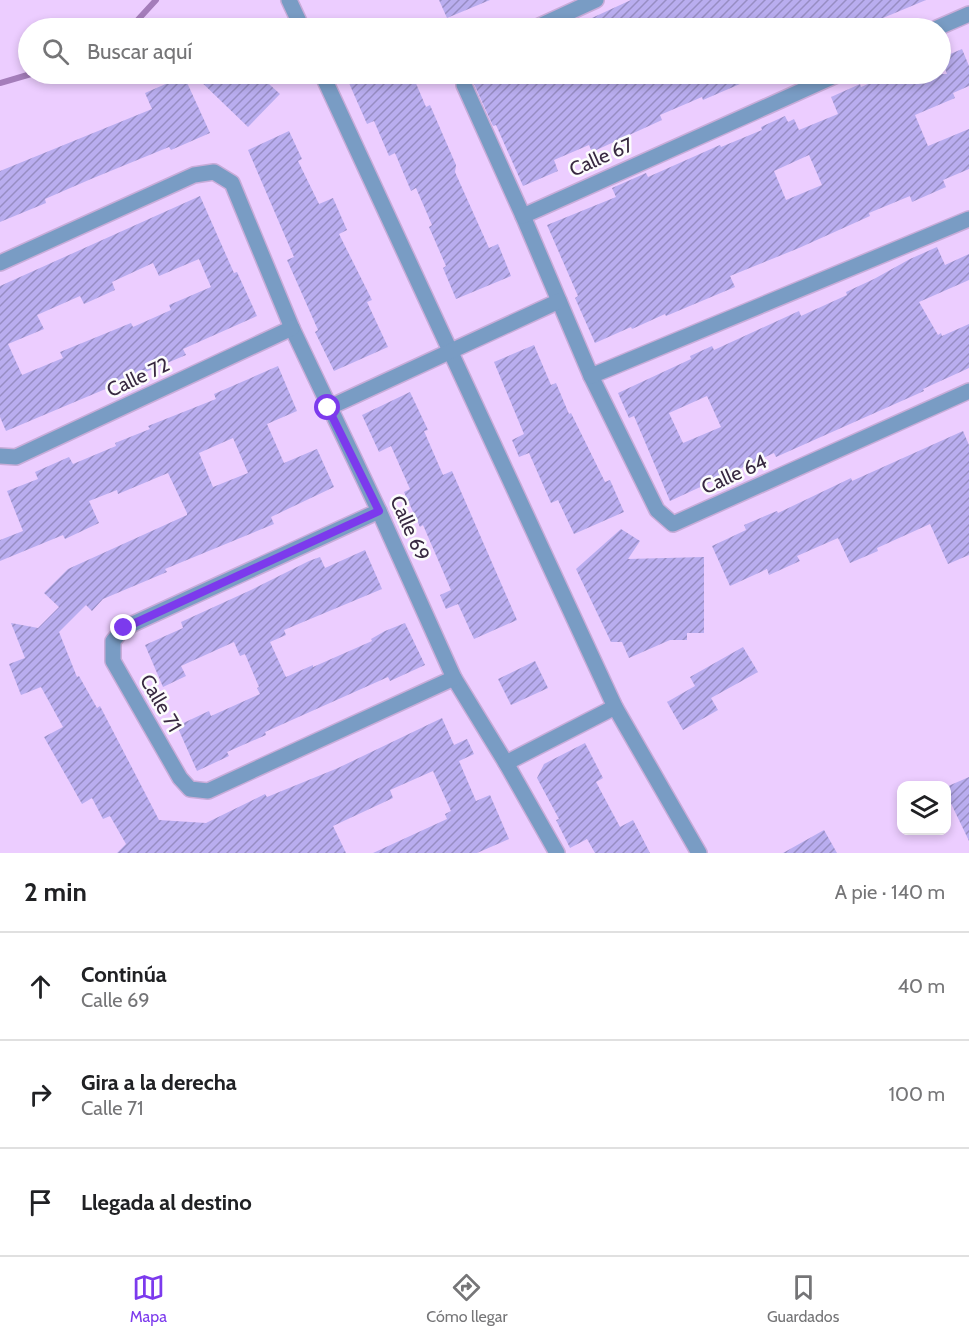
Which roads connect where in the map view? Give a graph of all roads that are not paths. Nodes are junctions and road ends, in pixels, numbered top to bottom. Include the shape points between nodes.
1 (289, 0) edge
2 (596, 0) edge
3 (969, 14) edge
4 (297, 18) edge
5 (557, 18) edge
6 (951, 22) edge
7 (327, 84) edge
8 (464, 84) edge
9 (817, 84) edge
10 (523, 216) junction
11 (969, 219) edge
12 (0, 263) edge
13 (559, 301) junction
14 (292, 328) junction
15 (450, 352) junction
16 (591, 375) junction
17 (969, 391) edge
18 (328, 408) junction
19 (0, 456) edge
20 (379, 511) junction
21 (454, 678) junction
22 (615, 707) junction
23 (506, 763) junction
24 (556, 853) edge
25 (699, 853) edge

1 - 4 street
2 - 5 street
3 - 6 street
7 - 15 street
8 - 10 street
9 - 10 street, Calle 67
10 - 13 street, Calle 64
11 - 16 street
12 - 14 street, Calle 69 via 194,175 213,172 232,183
13 - 15 street
13 - 16 street, Calle 64
14 - 18 street, Calle 69
14 - 19 street, Calle 72 via 16,457
15 - 18 street
15 - 22 street
16 - 17 street, Calle 64 via 657,510 673,524
18 - 20 street, Calle 69
20 - 21 street, Calle 69
20 - 21 street, Calle 71 via 124,628 113,641 113,661 180,778 190,789 208,791
21 - 23 street, Calle 69
22 - 23 street
22 - 25 street
23 - 24 street, Calle 69

